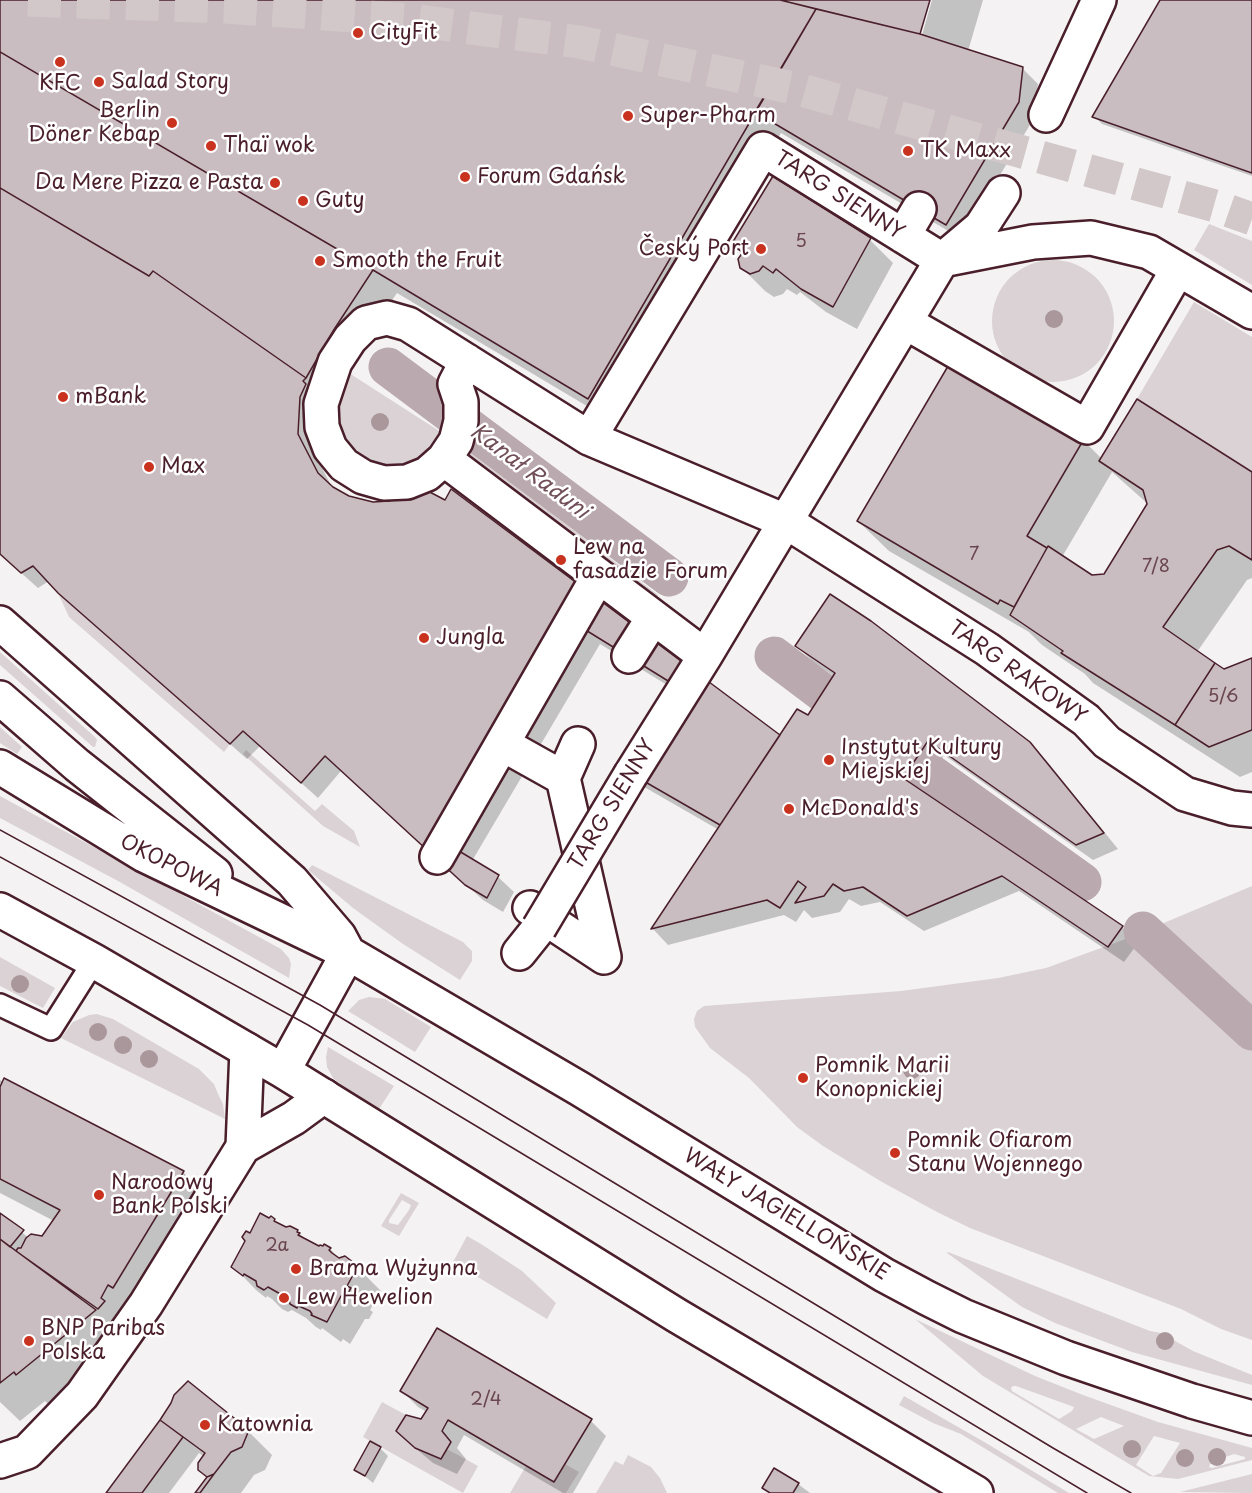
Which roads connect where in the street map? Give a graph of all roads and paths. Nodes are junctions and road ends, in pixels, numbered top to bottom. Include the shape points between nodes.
1 (1099, 0) edge
2 (1046, 115) dead end
3 (1003, 193) dead end
4 (942, 260) junction
5 (1178, 269) junction
6 (1252, 312) edge
7 (905, 322) junction
8 (461, 373) junction
9 (589, 438) junction
10 (450, 450) junction
11 (785, 521) junction
12 (598, 577) junction
13 (653, 618) junction
14 (0, 623) edge
15 (629, 656) dead end
16 (705, 656) junction
17 (0, 698) edge
18 (578, 744) dead end
19 (513, 750) dead end
20 (0, 767) edge
21 (563, 778) junction
22 (1252, 810) edge
23 (447, 846) dead end
24 (2, 912) edge
25 (264, 912) junction
26 (534, 918) junction
27 (348, 953) junction
28 (519, 954) dead end
29 (94, 962) junction
30 (0, 1005) edge
31 (247, 1050) junction
32 (283, 1071) junction
33 (324, 1096) junction
34 (243, 1147) junction
35 (1252, 1418) edge
36 (0, 1461) edge
37 (976, 1493) edge

1 - 2 street
3 - 4 street via 981,227
4 - 5 street via 1033,242 1091,238 1149,252
4 - 7 street, TARG SIENNY
4 - 9 street, TARG SIENNY via 911,223 763,149
5 - 6 street
5 - 7 street via 1087,427
7 - 11 street, TARG SIENNY
8 - 9 street
8 - 10 street via 461,421
8 - 10 street via 408,324 387,318 366,323 350,339 335,362 321,404 322,427 330,448 344,465 363,477 384,483 407,482 427,474
9 - 11 street
10 - 12 street
11 - 16 street, TARG SIENNY
11 - 22 street, TARG RAKOWY via 987,649 1086,720 1107,742 1185,794
12 - 13 street
12 - 23 street
13 - 15 street
13 - 16 street
14 - 27 street via 292,881 339,936
16 - 26 street, TARG SIENNY, bridge
17 - 25 street via 77,765
18 - 21 street
19 - 21 street
20 - 25 street, OKOPOWA via 144,855
21 - 26 street via 604,957
24 - 29 street
25 - 27 street, OKOPOWA
26 - 28 street, TARG SIENNY
27 - 32 street
27 - 35 street, WAŁY JAGIELLOŃSKIE via 945,1308 1103,1372
29 - 30 lane via 51,1029
29 - 31 street
31 - 32 street
31 - 34 street
32 - 33 street
33 - 34 street
33 - 37 street via 676,1315
34 - 36 street via 146,1304 82,1395 27,1452

